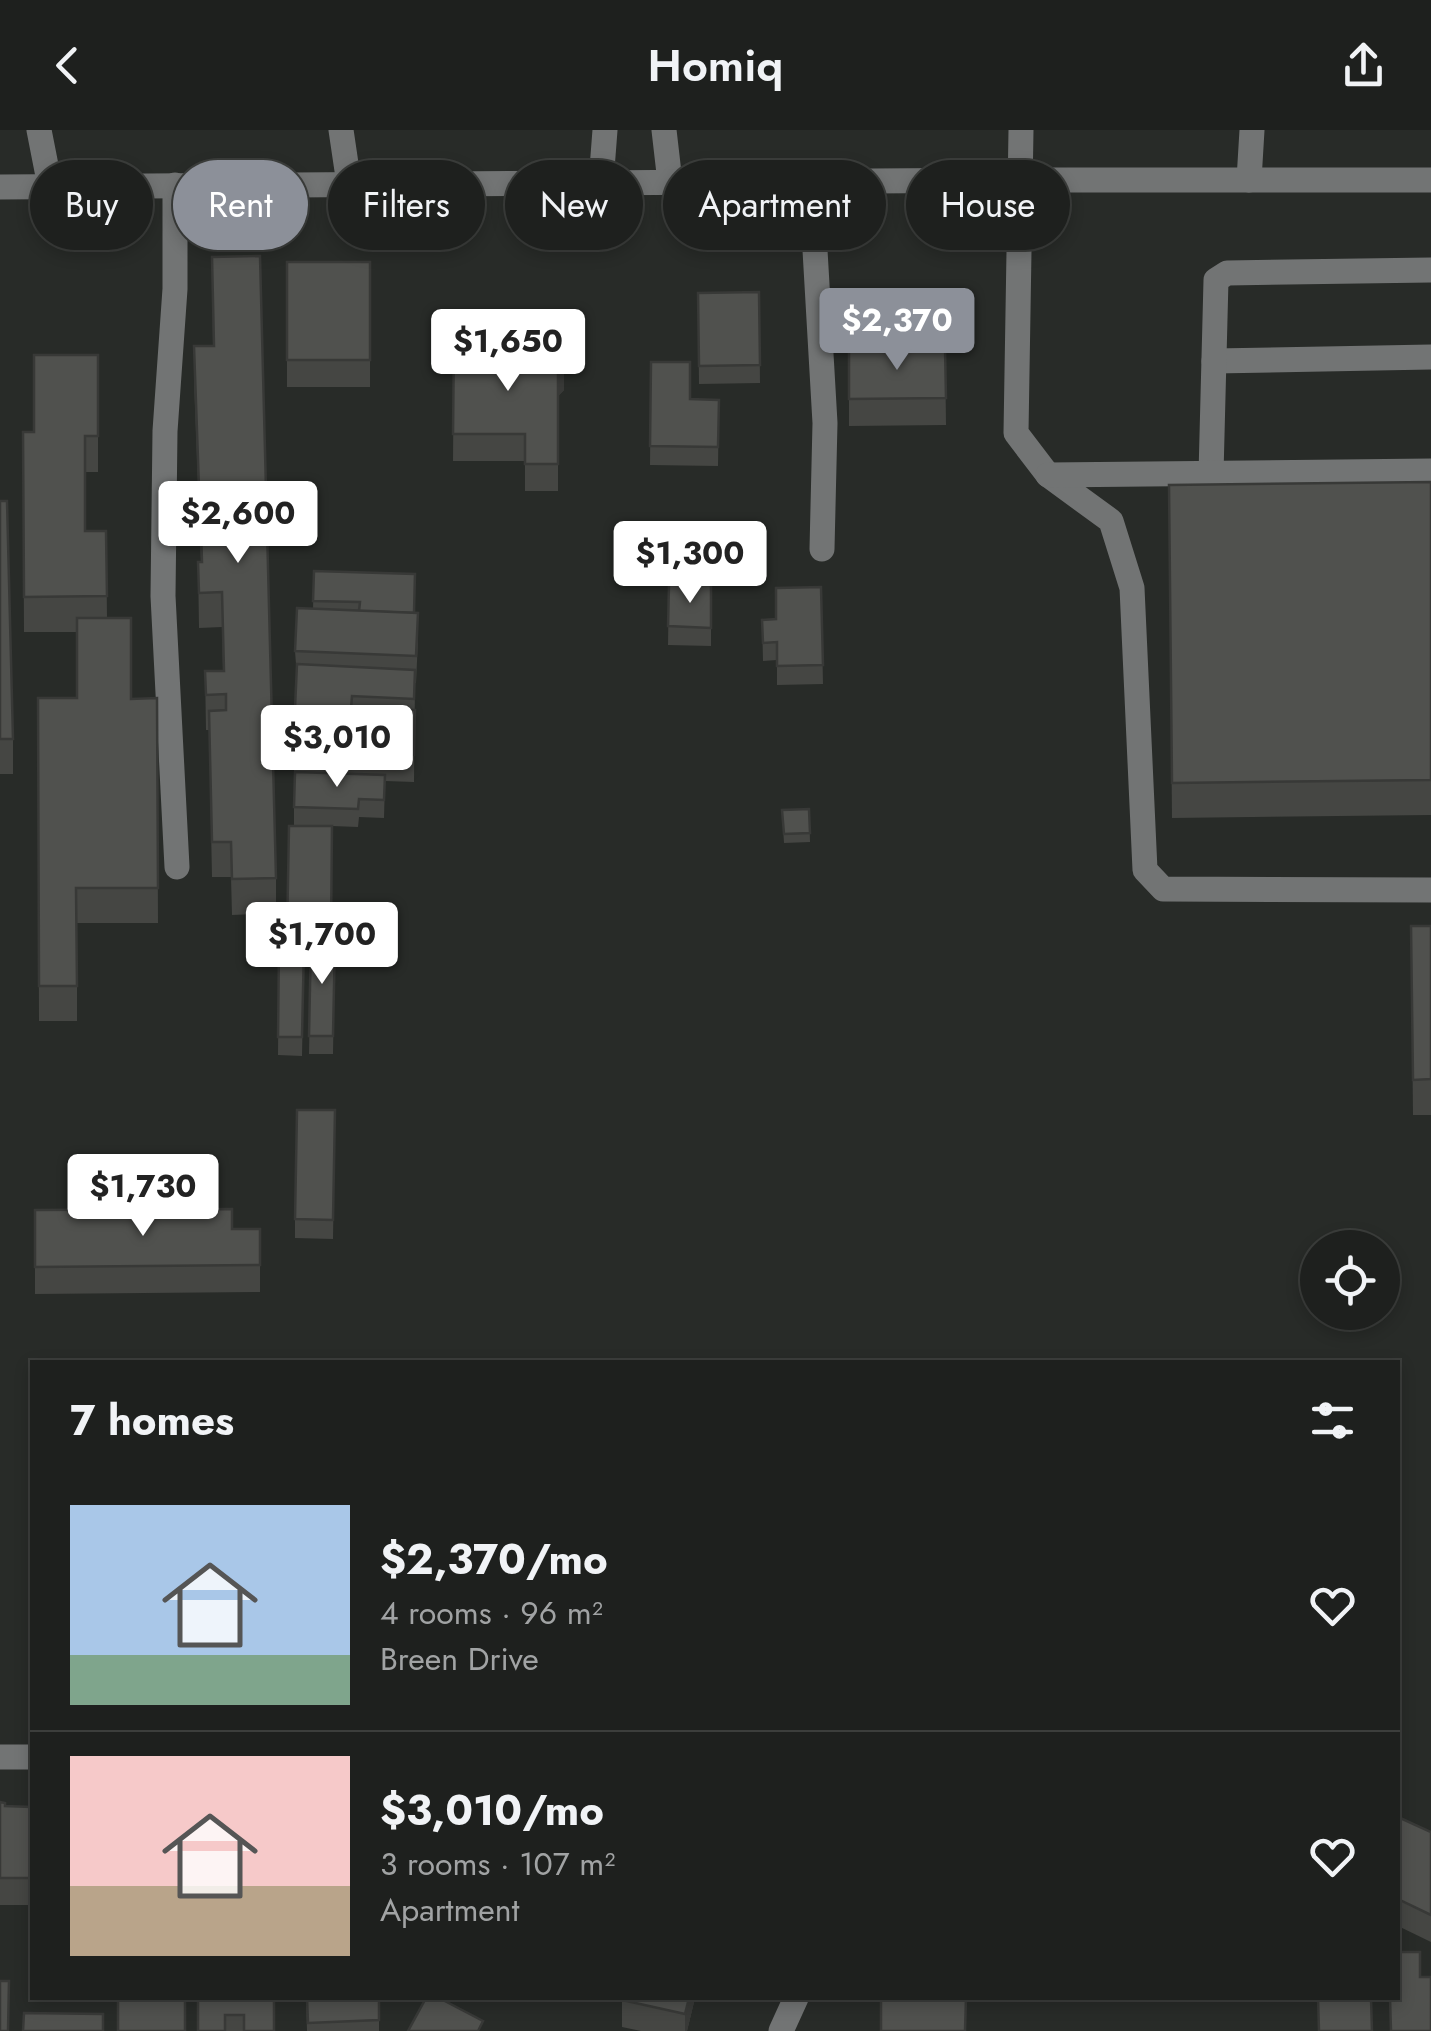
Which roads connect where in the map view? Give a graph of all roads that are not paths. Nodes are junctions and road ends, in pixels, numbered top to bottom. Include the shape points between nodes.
1 (39, 130) edge
2 (341, 130) edge
3 (605, 130) edge
4 (664, 130) edge
5 (1021, 130) edge
6 (1252, 130) edge
7 (45, 160) edge
8 (345, 160) edge
9 (603, 160) edge
10 (667, 160) edge
11 (1021, 160) edge
12 (1070, 180) edge
13 (1249, 180) junction
14 (1431, 180) edge
15 (0, 186) edge
16 (30, 186) edge
17 (176, 250) edge
18 (815, 250) edge
19 (1018, 250) edge
20 (1431, 270) edge
21 (1431, 358) edge
22 (1214, 361) junction
23 (1431, 471) edge
24 (1211, 474) junction
25 (1048, 475) junction
26 (822, 548) dead end
27 (177, 867) dead end
28 (1431, 890) edge
29 (0, 1758) edge
30 (30, 1758) edge
31 (795, 2000) edge
32 (781, 2031) edge

1 - 7 street
2 - 8 street
3 - 9 street
4 - 10 street
5 - 11 street
6 - 13 street
12 - 13 street
13 - 14 street
15 - 16 street
17 - 27 street via 162,596
18 - 26 street via 825,422
19 - 25 street via 1016,433
20 - 22 street via 1227,274 1216,280
21 - 22 street
22 - 24 street
23 - 24 street
24 - 25 street
25 - 28 street via 1111,521 1132,588 1145,870 1164,889
29 - 30 street
31 - 32 street

